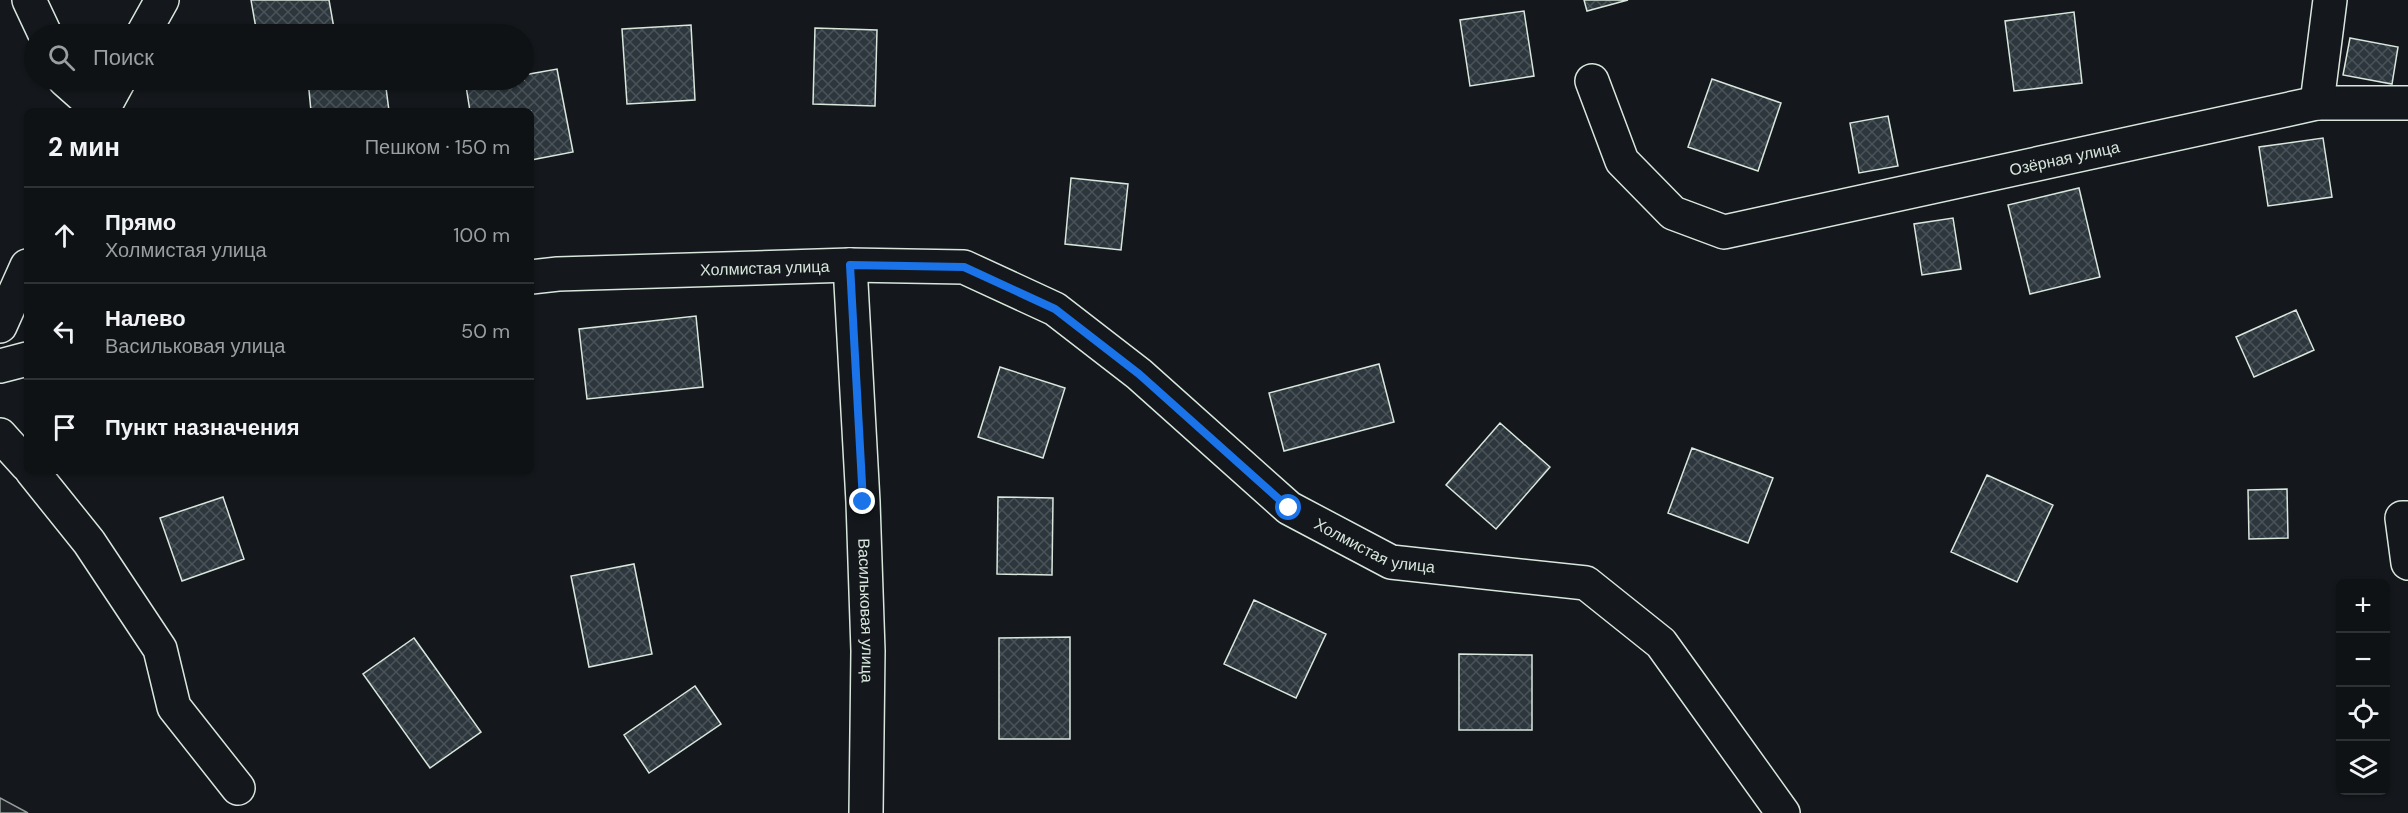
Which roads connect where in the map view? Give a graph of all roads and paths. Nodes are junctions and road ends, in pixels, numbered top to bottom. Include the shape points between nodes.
1 (29, 0) edge
2 (162, 0) edge
3 (2330, 0) edge
4 (40, 24) edge
5 (149, 24) edge
6 (1592, 81) dead end
7 (77, 90) edge
8 (113, 90) edge
9 (2408, 103) edge
10 (2317, 104) junction
11 (98, 108) edge
12 (103, 108) edge
13 (850, 265) junction
14 (24, 273) edge
15 (534, 277) edge
16 (0, 326) edge
17 (24, 360) edge
18 (0, 366) edge
19 (0, 435) edge
20 (24, 462) edge
21 (34, 474) edge
22 (2405, 518) edge
23 (2408, 563) edge
24 (238, 788) dead end
25 (866, 813) edge
26 (1783, 813) edge

1 - 4 street
2 - 5 street
3 - 10 street
6 - 10 street, Озёрная улица via 1622,161 1673,213 1724,232
7 - 11 street
8 - 12 street
9 - 10 street, Озёрная улица
13 - 15 street, Холмистая улица
13 - 25 street, Васильковая улица via 868,639
13 - 26 street, Холмистая улица via 964,267 1055,309 1139,374 1289,508 1391,562 1586,583 1660,643
14 - 16 street
17 - 18 street
19 - 20 street
21 - 24 street via 89,542 160,649 174,706
22 - 23 street

